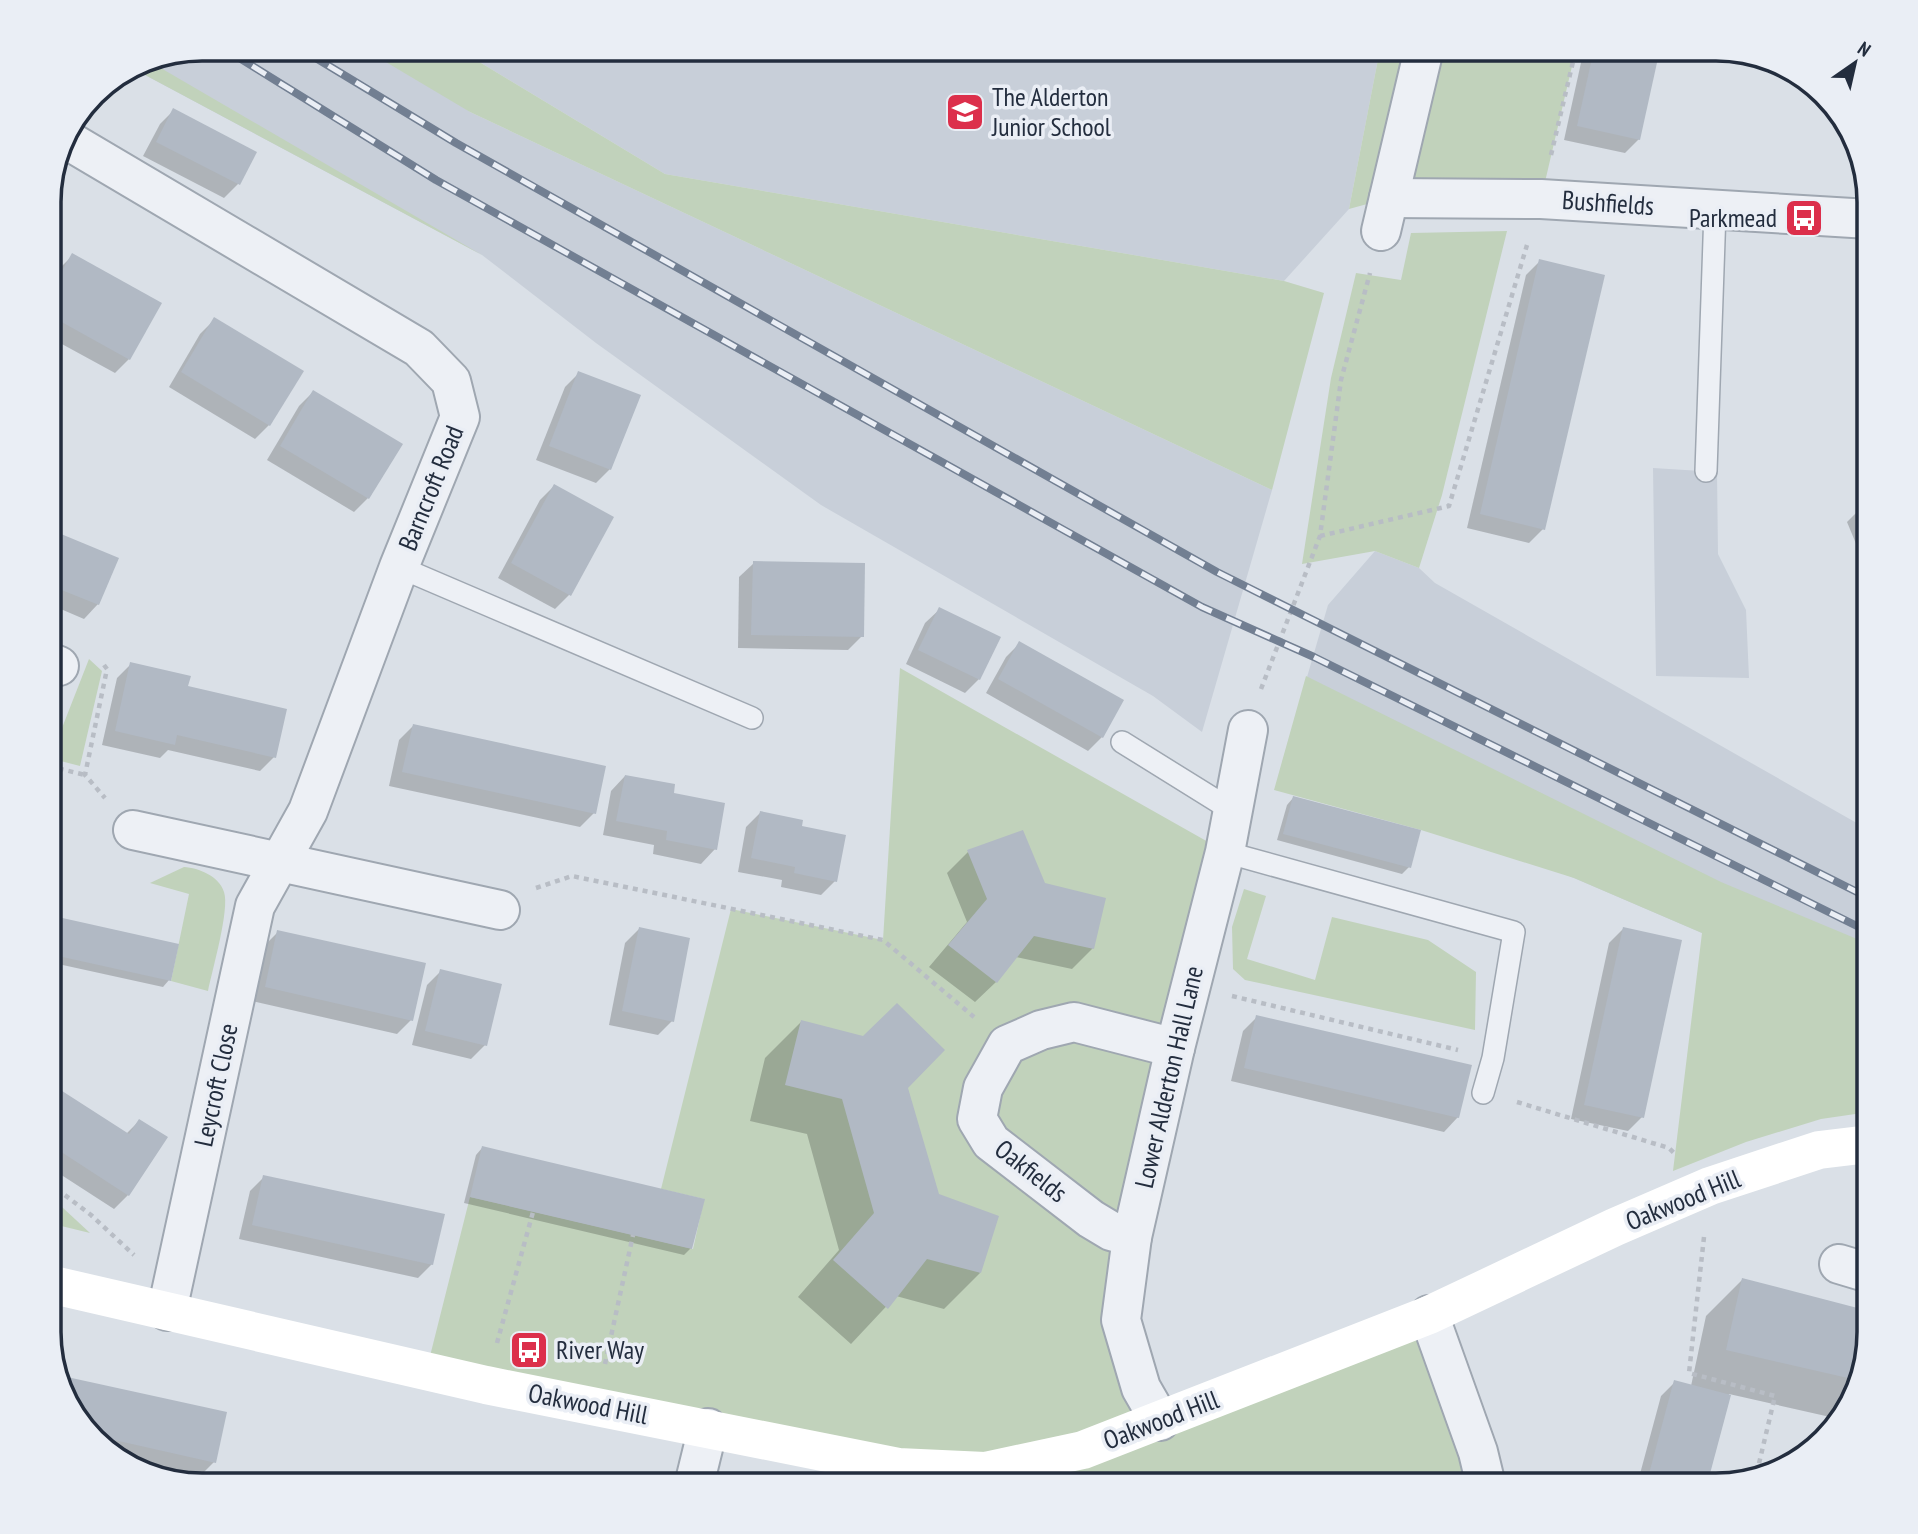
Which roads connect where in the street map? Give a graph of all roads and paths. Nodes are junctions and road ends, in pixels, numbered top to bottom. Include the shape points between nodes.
1 (1421, 61) edge
2 (1573, 61) edge
3 (74, 144) edge
4 (1541, 199) junction
5 (1715, 211) junction
6 (1385, 215) junction
7 (1857, 218) edge
8 (1706, 471) dead end
9 (1320, 536) junction
10 (399, 567) junction
11 (62, 652) edge
12 (752, 718) dead end
13 (1248, 730) joint
14 (1122, 742) dead end
15 (62, 769) edge
16 (85, 775) junction
17 (1233, 811) junction
18 (133, 830) joint
19 (1225, 852) junction
20 (279, 863) junction
21 (499, 909) joint
22 (1190, 986) junction
23 (1007, 1045) junction
24 (1174, 1048) junction
25 (1493, 1058) junction
26 (1483, 1093) joint
27 (1857, 1145) edge
28 (1710, 1186) junction
29 (62, 1193) edge
30 (533, 1212) dead end
31 (633, 1235) dead end
32 (1132, 1237) junction
33 (62, 1287) edge
34 (167, 1311) junction
35 (1429, 1315) junction
36 (486, 1385) junction
37 (596, 1406) junction
38 (1160, 1421) junction
39 (708, 1428) junction
40 (1758, 1466) edge
41 (697, 1473) edge
42 (1483, 1473) edge

1 - 6 street
2 - 4 path
3 - 10 street, Barncroft Road via 419,348 452,381 460,417
4 - 5 street, Bushfields
4 - 6 street, Bushfields
4 - 9 path via 1449,506
5 - 7 street, Bushfields
5 - 8 lane
6 - 9 path via 1340,380
9 - 13 path
10 - 12 lane
10 - 20 street, Barncroft Road via 308,811
11 - 16 path via 68,643 98,657 107,669
13 - 17 street, Lower Alderton Hall Lane
14 - 17 lane
15 - 16 path
16 - 18 path
17 - 19 street, Lower Alderton Hall Lane
18 - 20 street
19 - 22 street, Lower Alderton Hall Lane
19 - 25 lane via 1514,932
20 - 21 street
20 - 34 street, Leycroft Close via 255,906
21 - 23 path via 528,891 572,876 883,940
22 - 24 street, Lower Alderton Hall Lane
22 - 25 path
23 - 24 street via 1074,1022
23 - 32 street, Oakfields via 983,1088 977,1119 991,1142 1091,1219
24 - 32 street, Lower Alderton Hall Lane
25 - 26 lane
26 - 28 path via 1669,1148
27 - 28 street, Oakwood Hill via 1819,1150
28 - 35 street, Oakwood Hill
28 - 40 path via 1689,1373 1775,1396
29 - 34 path via 137,1258
30 - 36 path
31 - 37 path
32 - 38 street, Lower Alderton Hall Lane via 1121,1320 1141,1388
33 - 34 street, Oakwood Hill
34 - 36 street, Oakwood Hill
35 - 38 street, Oakwood Hill
35 - 42 street
36 - 37 street, Oakwood Hill
37 - 39 street, Oakwood Hill
38 - 39 street, Oakwood Hill via 1083,1450 985,1471 898,1467
39 - 41 street

